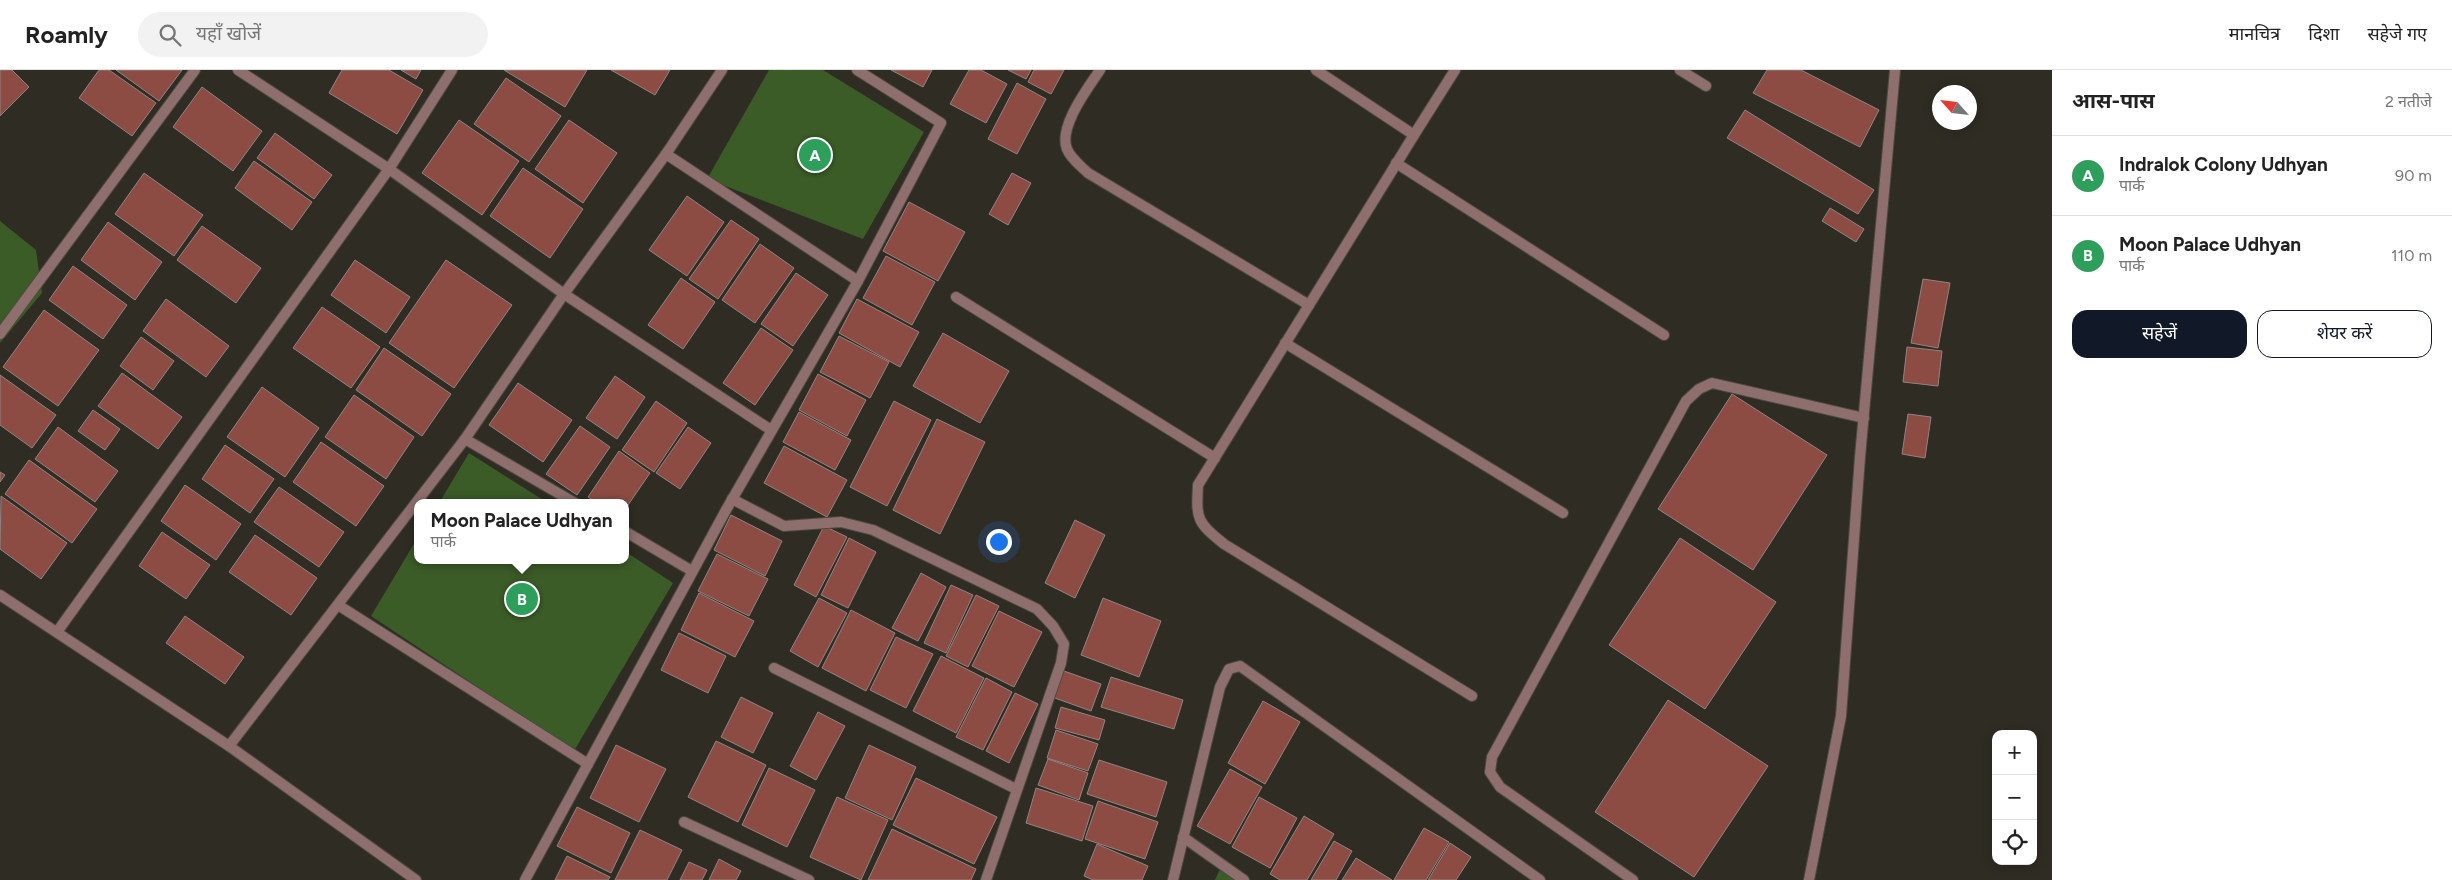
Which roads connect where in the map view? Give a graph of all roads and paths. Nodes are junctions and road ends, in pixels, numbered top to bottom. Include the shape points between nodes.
1 (195, 70) edge
2 (238, 70) edge
3 (452, 70) edge
4 (722, 70) edge
5 (858, 70) edge
6 (1100, 70) edge
7 (1316, 70) edge
8 (1455, 70) edge
9 (1680, 70) edge
10 (1895, 70) edge
11 (1706, 86) dead end
12 (1414, 135) junction
13 (666, 154) junction
14 (1396, 164) junction
15 (389, 169) junction
16 (858, 281) junction
17 (564, 294) junction
18 (956, 297) dead end
19 (1309, 305) junction
20 (0, 334) edge
21 (1664, 335) dead end
22 (1284, 343) junction
23 (1864, 418) junction
24 (771, 430) junction
25 (465, 439) junction
26 (1215, 458) junction
27 (419, 499) edge
28 (567, 499) edge
29 (732, 499) junction
30 (414, 506) edge
31 (1563, 513) dead end
32 (629, 534) edge
33 (692, 571) junction
34 (0, 595) edge
35 (338, 605) junction
36 (57, 632) junction
37 (774, 668) dead end
38 (1472, 696) dead end
39 (229, 746) junction
40 (588, 764) junction
41 (1016, 789) junction
42 (684, 822) dead end
43 (1183, 837) junction
44 (416, 880) edge
45 (525, 880) edge
46 (809, 880) edge
47 (986, 880) edge
48 (1173, 880) edge
49 (1244, 880) edge
50 (1540, 880) edge
51 (1632, 880) edge
52 (1809, 880) edge

1 - 20 street
2 - 15 street
3 - 15 street
4 - 13 street
5 - 16 street via 941,123
6 - 19 street via 1074,111 1066,133 1067,148 1074,160 1088,173
7 - 12 street
8 - 12 street
9 - 11 street
10 - 23 street
12 - 14 street
13 - 16 street
13 - 17 street
14 - 19 street
14 - 21 street
15 - 17 street
15 - 36 street
16 - 24 street
17 - 24 street
17 - 25 street
18 - 26 street
19 - 22 street
22 - 26 street
22 - 31 street
23 - 51 street via 1726,384 1712,383 1699,389 1686,401 1492,757 1490,772 1500,787
23 - 52 street via 1841,716
24 - 29 street
25 - 27 street
25 - 28 street
26 - 38 street via 1198,485 1196,512 1204,528 1224,544
29 - 33 street
29 - 41 street via 784,526 841,522 873,530 1037,609 1064,644 1061,663
30 - 35 street
32 - 33 street
33 - 40 street
34 - 36 street
35 - 39 street
35 - 40 street
36 - 39 street
37 - 41 street
39 - 44 street
40 - 45 street
41 - 47 street
42 - 46 street
43 - 48 street
43 - 49 street
43 - 50 street via 1220,687 1229,669 1240,666

